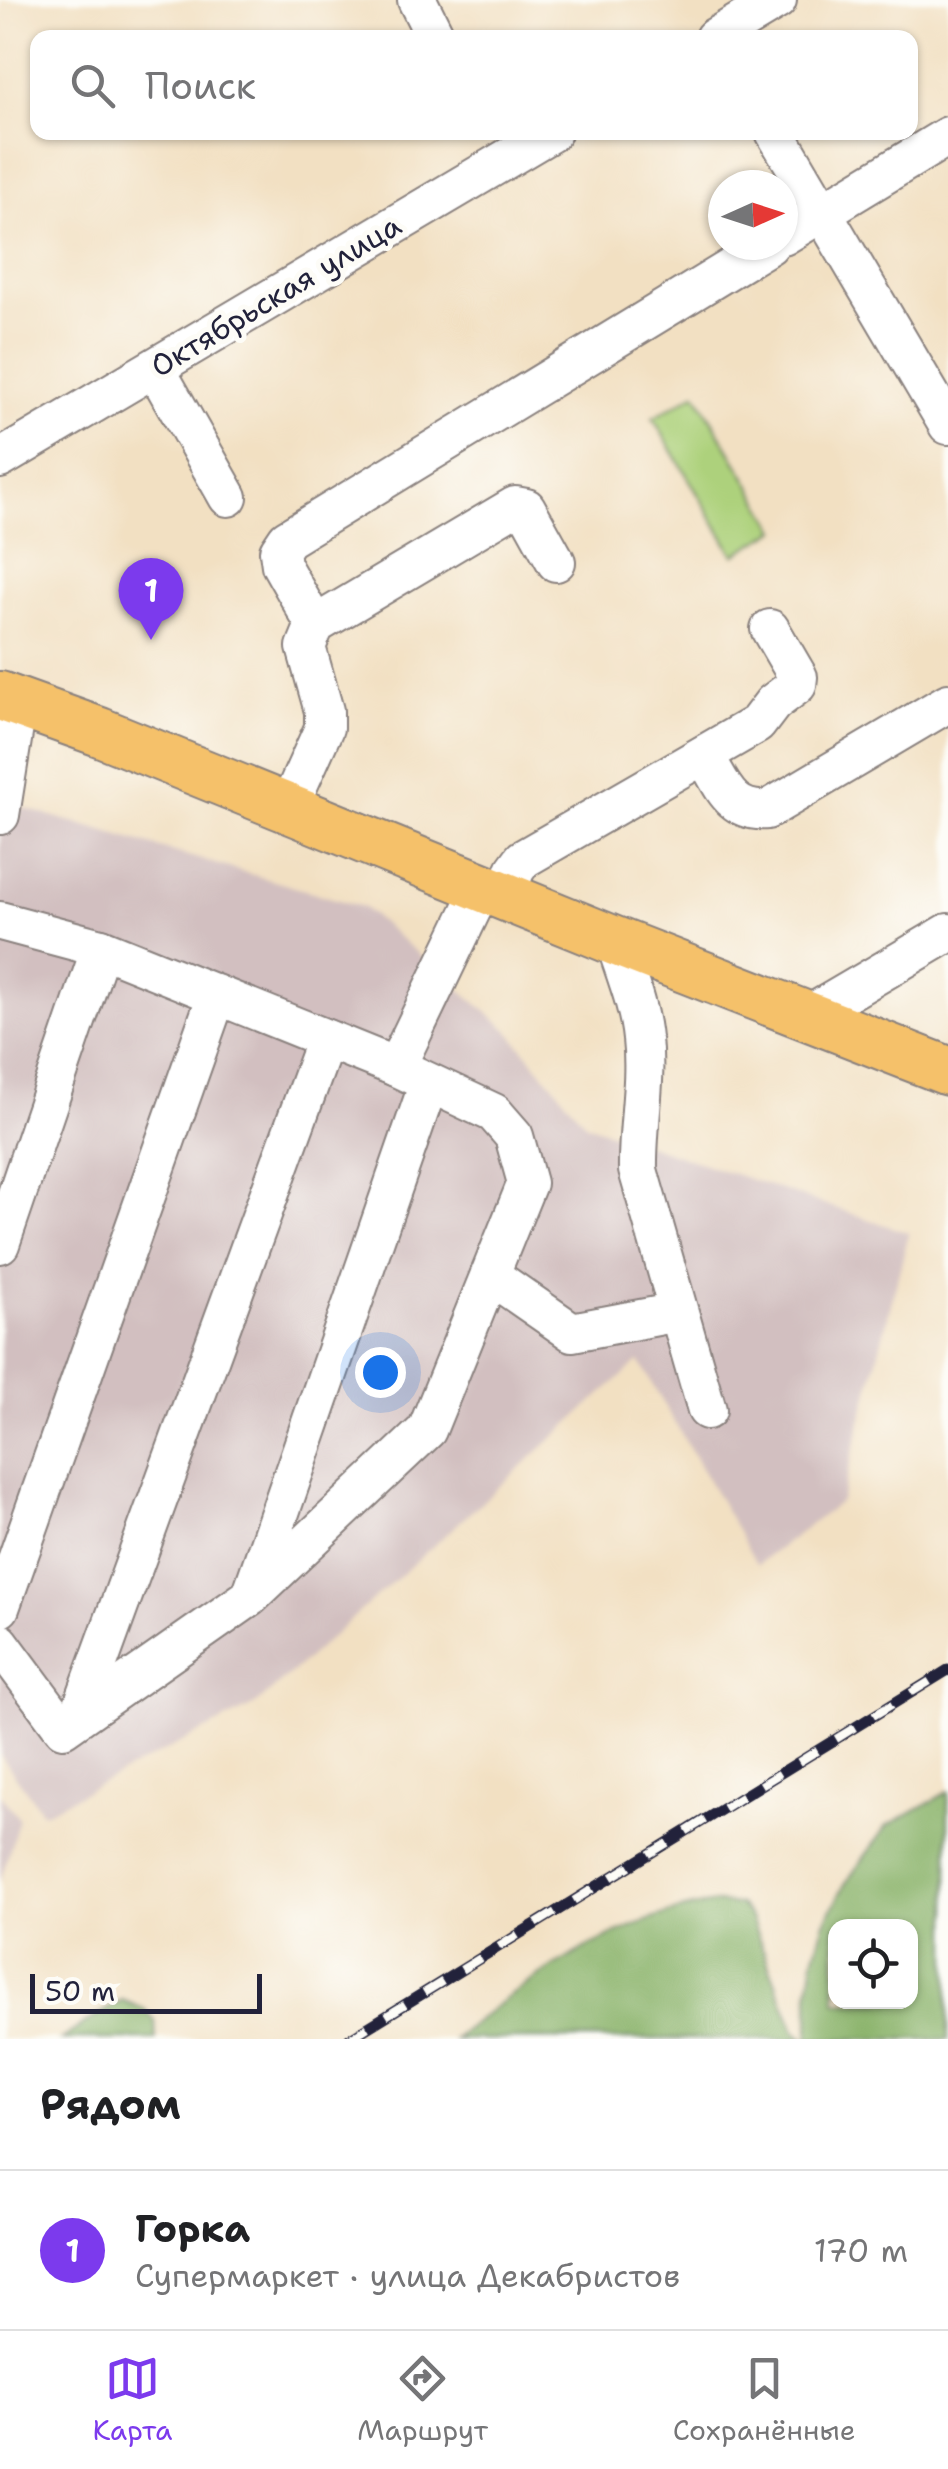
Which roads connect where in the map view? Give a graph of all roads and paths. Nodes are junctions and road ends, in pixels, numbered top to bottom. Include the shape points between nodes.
1 (417, 0) edge
2 (777, 0) edge
3 (432, 30) edge
4 (728, 30) edge
5 (948, 136) edge
6 (521, 140) edge
7 (781, 140) edge
8 (494, 147) edge
9 (823, 212) junction
10 (798, 227) edge
11 (744, 260) edge
12 (155, 368) junction
13 (948, 425) edge
14 (0, 459) edge
15 (228, 497) dead end
16 (556, 562) dead end
17 (315, 625) junction
18 (770, 629) dead end
19 (9, 699) edge
20 (948, 703) edge
21 (704, 755) junction
22 (288, 808) junction
23 (0, 815) edge
24 (494, 892) junction
25 (0, 920) edge
26 (948, 934) edge
27 (615, 941) junction
28 (102, 948) junction
29 (217, 995) junction
30 (807, 1016) junction
31 (326, 1039) junction
32 (948, 1071) edge
33 (413, 1075) junction
34 (0, 1244) edge
35 (490, 1276) junction
36 (678, 1312) junction
37 (708, 1410) dead end
38 (250, 1597) junction
39 (0, 1608) edge
40 (0, 1642) edge
41 (80, 1716) junction

1 - 3 street
2 - 4 street
5 - 9 street
6 - 8 street, Октябрьская улица
7 - 9 street
8 - 12 street, Октябрьская улица
9 - 10 street
9 - 13 street
11 - 17 street via 287,539 280,565
12 - 14 street, Октябрьская улица
12 - 15 street
16 - 17 street via 526,508 515,506
17 - 22 street via 306,647 324,728
18 - 21 street via 797,685 757,724
19 - 22 main road
19 - 23 street
20 - 21 street via 767,810 735,805
21 - 24 street via 523,858
22 - 24 main road
24 - 27 main road
24 - 33 street
25 - 28 street
26 - 30 street
27 - 30 main road
27 - 36 street via 642,1038 638,1170
28 - 29 street
28 - 34 street
29 - 31 street
29 - 39 street
30 - 32 main road
31 - 33 street
31 - 41 street
33 - 35 street via 494,1113 514,1136 527,1184
33 - 38 street
35 - 36 street via 572,1332
35 - 38 street via 427,1430
36 - 37 street
38 - 41 street
40 - 41 street via 62,1728

